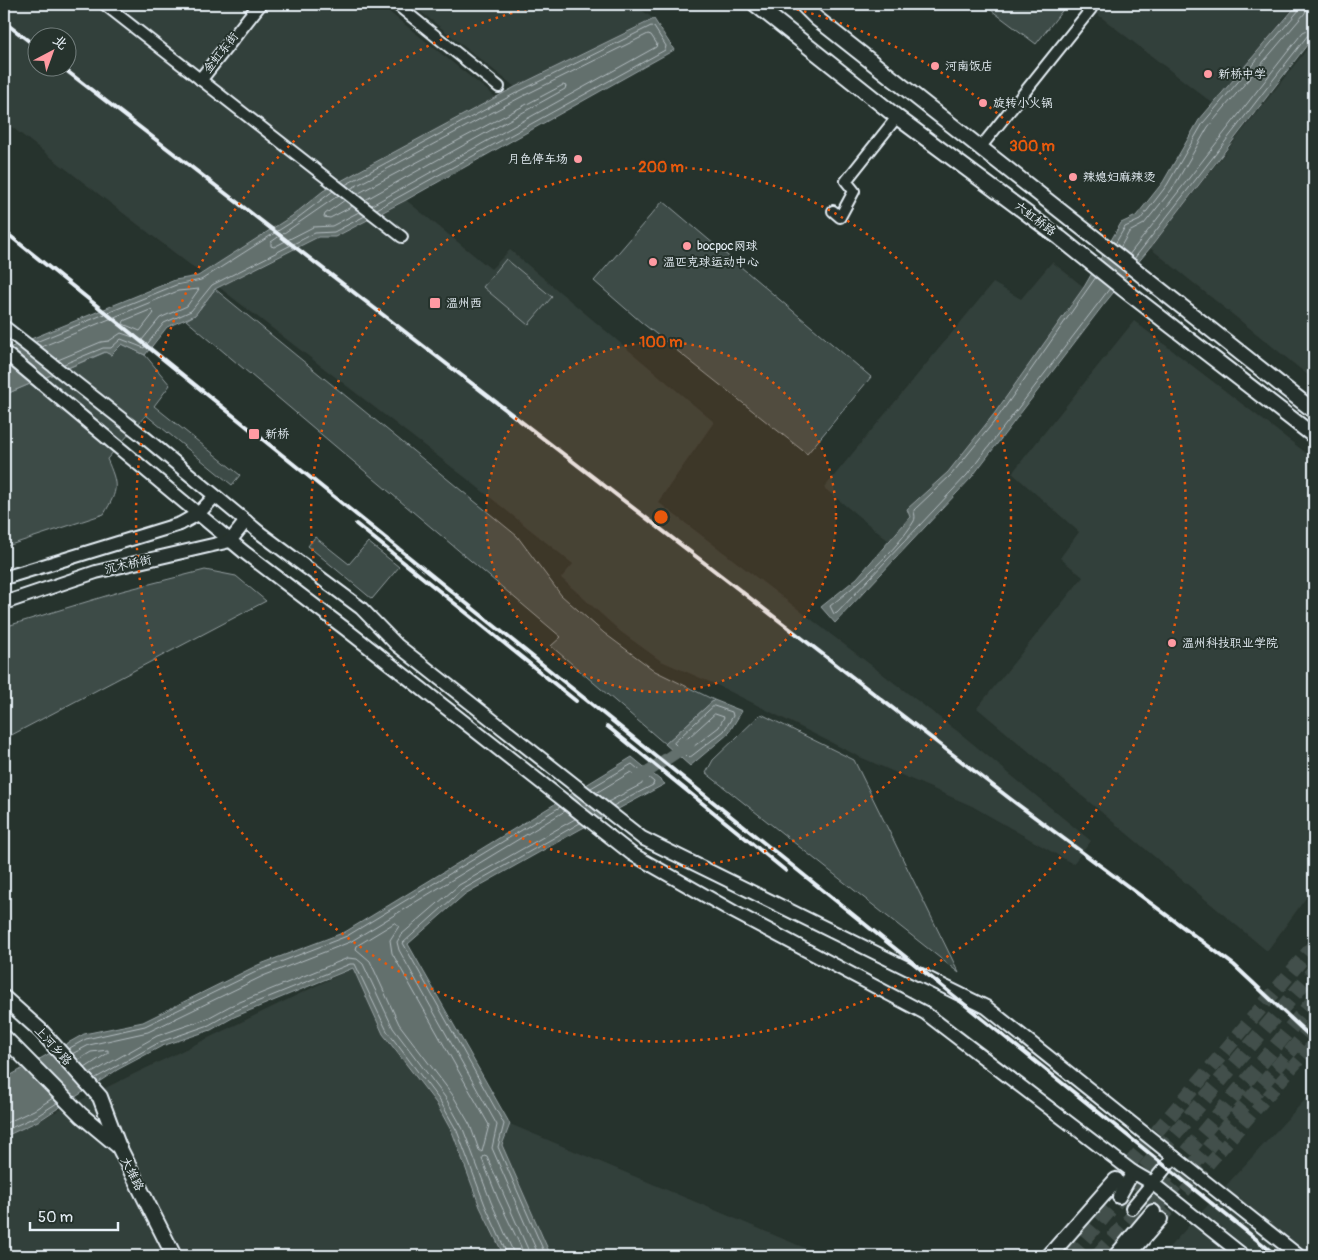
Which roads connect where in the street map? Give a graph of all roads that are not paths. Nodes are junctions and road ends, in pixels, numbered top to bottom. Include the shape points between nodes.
1 (104, 4) edge
2 (260, 4) edge
3 (396, 4) edge
4 (802, 4) edge
5 (762, 6) edge
6 (1090, 8) dead end
7 (201, 79) junction
8 (499, 88) dead end
9 (897, 117) junction
10 (980, 148) junction
11 (833, 211) dead end
12 (402, 237) dead end
13 (4, 327) edge
14 (4, 352) edge
15 (1314, 410) edge
16 (1314, 436) edge
17 (215, 496) junction
18 (198, 514) junction
19 (246, 522) junction
20 (230, 541) junction
21 (4, 578) edge
22 (4, 603) edge
23 (4, 998) edge
24 (4, 1037) edge
25 (100, 1097) joint
26 (118, 1145) junction
27 (1174, 1157) junction
28 (1133, 1172) junction
29 (1116, 1180) tunnel mouth
30 (1152, 1183) junction
31 (1119, 1197) dead end
32 (1132, 1208) dead end
33 (1157, 1216) joint
34 (174, 1256) edge
35 (1049, 1256) edge
36 (1116, 1256) edge
37 (1129, 1256) edge
38 (1244, 1256) edge
39 (1299, 1256) edge

1 - 7 street
2 - 7 street, 金虹东街
3 - 8 street
4 - 10 main road, 六虹桥路
5 - 9 main road, 六虹桥路
6 - 10 street
7 - 12 street
9 - 11 street via 846,181 854,191 840,217
9 - 16 main road, 六虹桥路
10 - 15 main road, 六虹桥路
13 - 17 street
14 - 18 street
17 - 18 street, 沉木桥街
17 - 19 street
18 - 20 street
18 - 21 street, 沉木桥街 via 180,524
19 - 20 street
19 - 27 street via 361,608 396,645 642,838 986,1007
20 - 22 street, 沉木桥街 via 96,572
20 - 28 street via 632,854 925,1013
23 - 25 main road, 上河乡路 via 41,1031
24 - 26 main road, 大维路 via 81,1115
25 - 26 main road, 大维路
26 - 34 main road, 大维路
27 - 30 street
27 - 39 street
28 - 30 street
28 - 31 street
29 - 35 main road
30 - 32 street
30 - 38 street
33 - 36 main road
33 - 37 street

